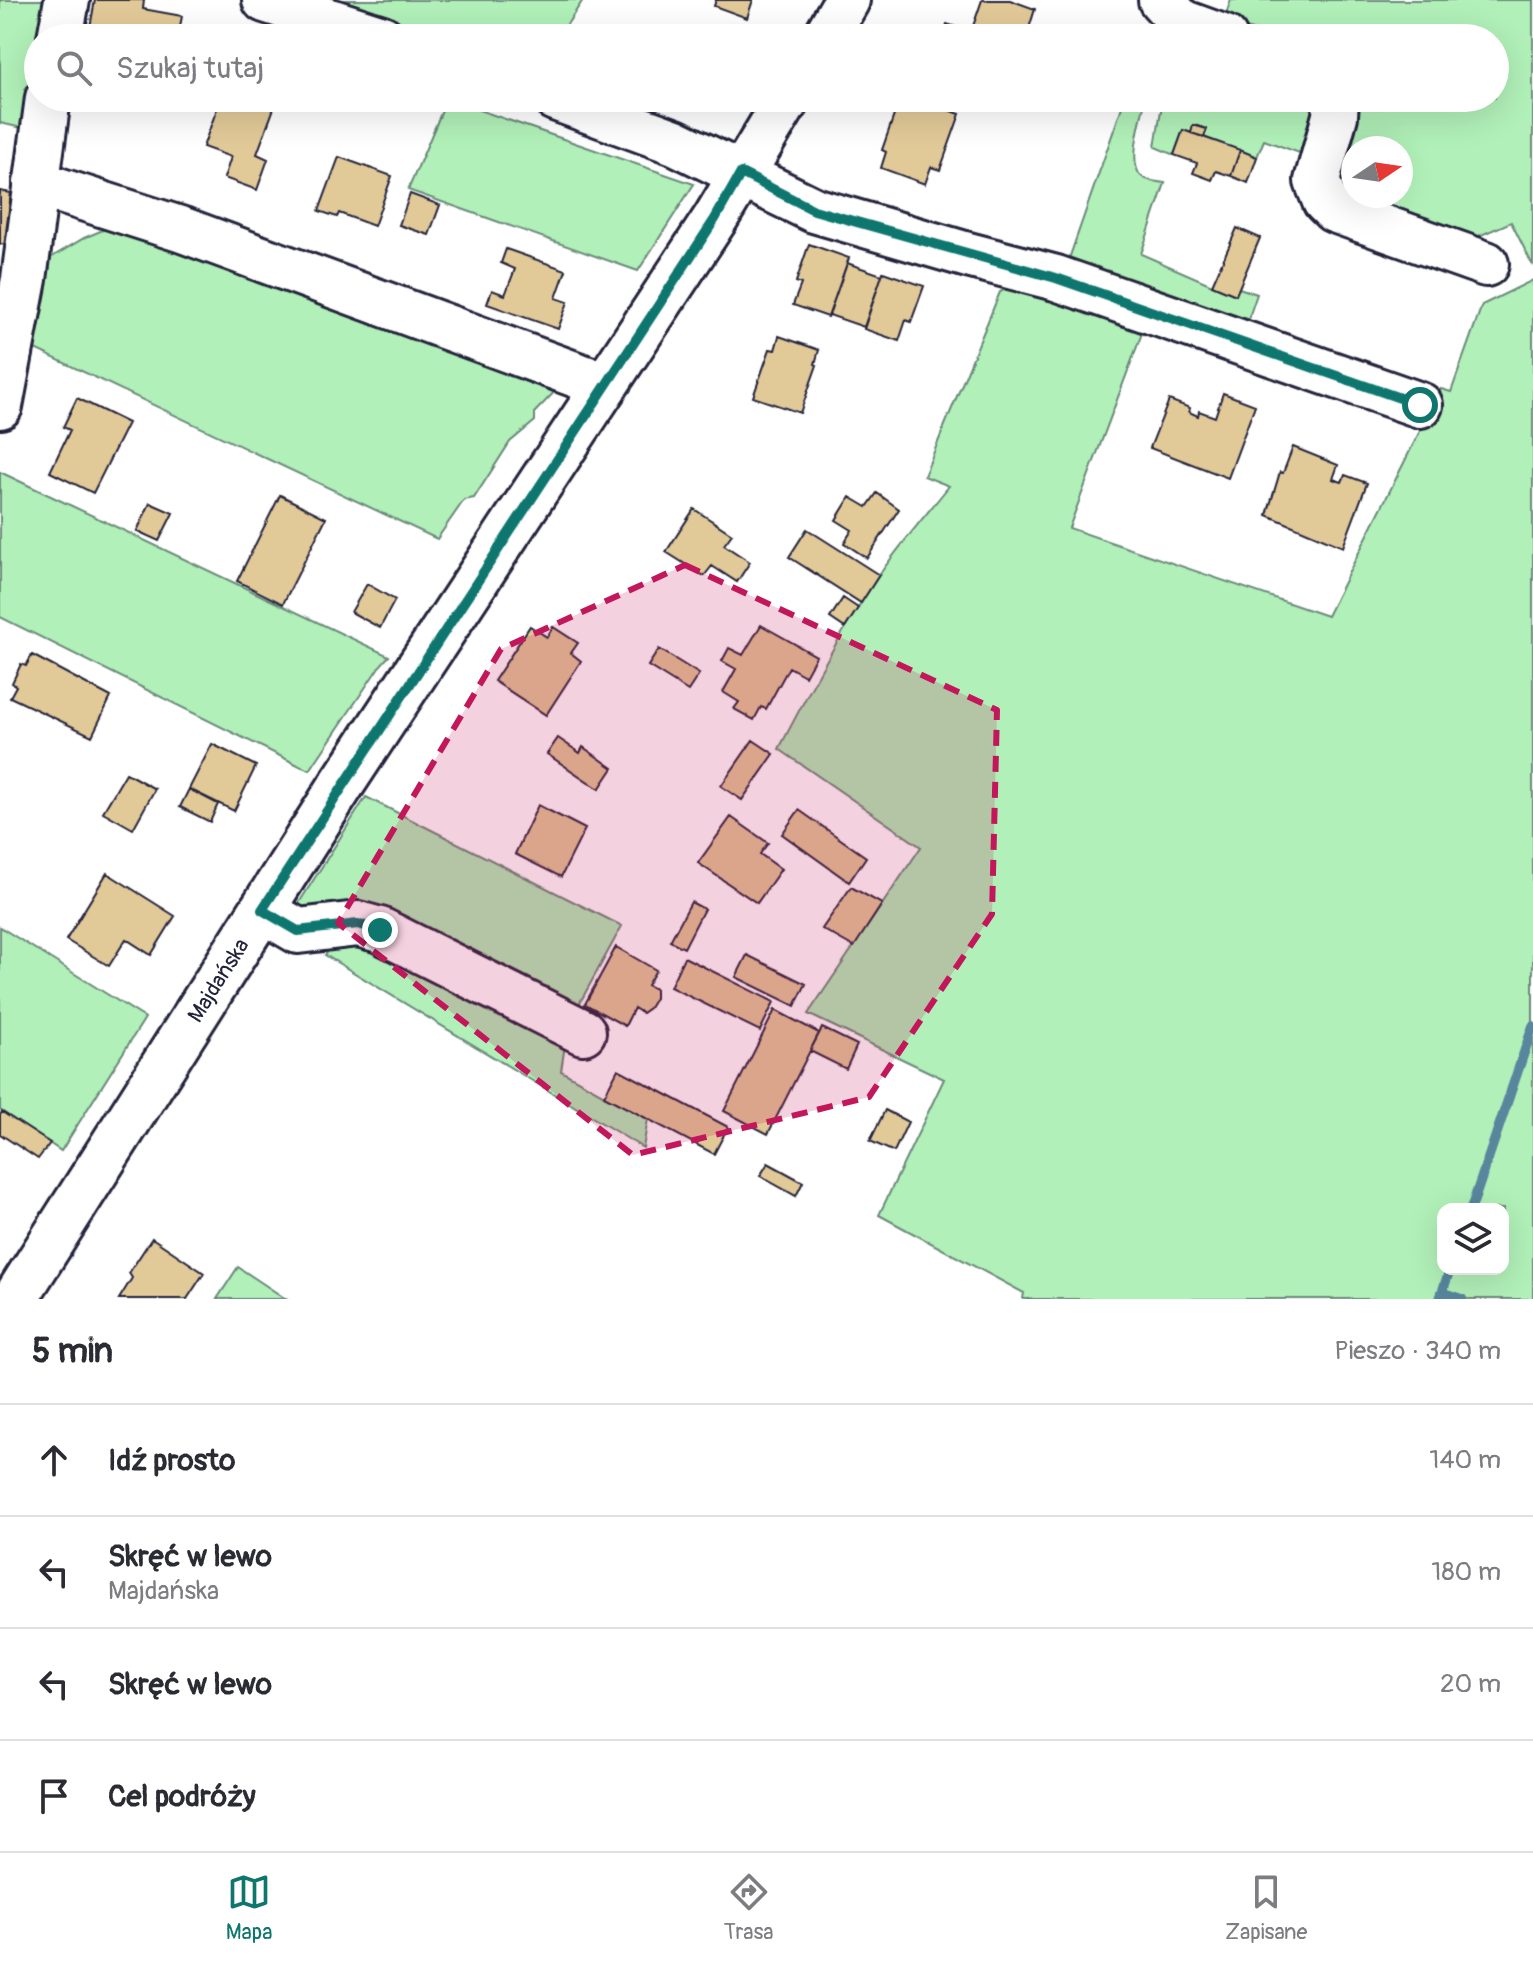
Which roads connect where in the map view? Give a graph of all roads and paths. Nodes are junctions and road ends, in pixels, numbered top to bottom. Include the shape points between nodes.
1 (67, 0) edge
2 (265, 0) edge
3 (847, 0) edge
4 (1161, 0) edge
5 (63, 24) edge
6 (339, 24) edge
7 (833, 24) edge
8 (1186, 24) edge
9 (46, 112) edge
10 (593, 112) edge
11 (779, 112) edge
12 (1335, 112) edge
13 (741, 173) junction
14 (36, 183) junction
15 (1486, 264) dead end
16 (604, 385) junction
17 (1420, 405) dead end
18 (0, 406) edge
19 (262, 910) junction
20 (583, 1032) dead end
21 (15, 1299) edge

1 - 5 street
2 - 6 street
3 - 7 street
4 - 8 street
9 - 14 street
10 - 13 street
11 - 13 street, Majdańska
12 - 15 street via 1317,181 1325,201 1334,210
13 - 16 street, Majdańska
13 - 17 street via 814,210 1056,278
14 - 16 street via 183,230
14 - 18 street
16 - 19 street, Majdańska
19 - 20 street via 298,931 358,924 380,930
19 - 21 street, Majdańska

